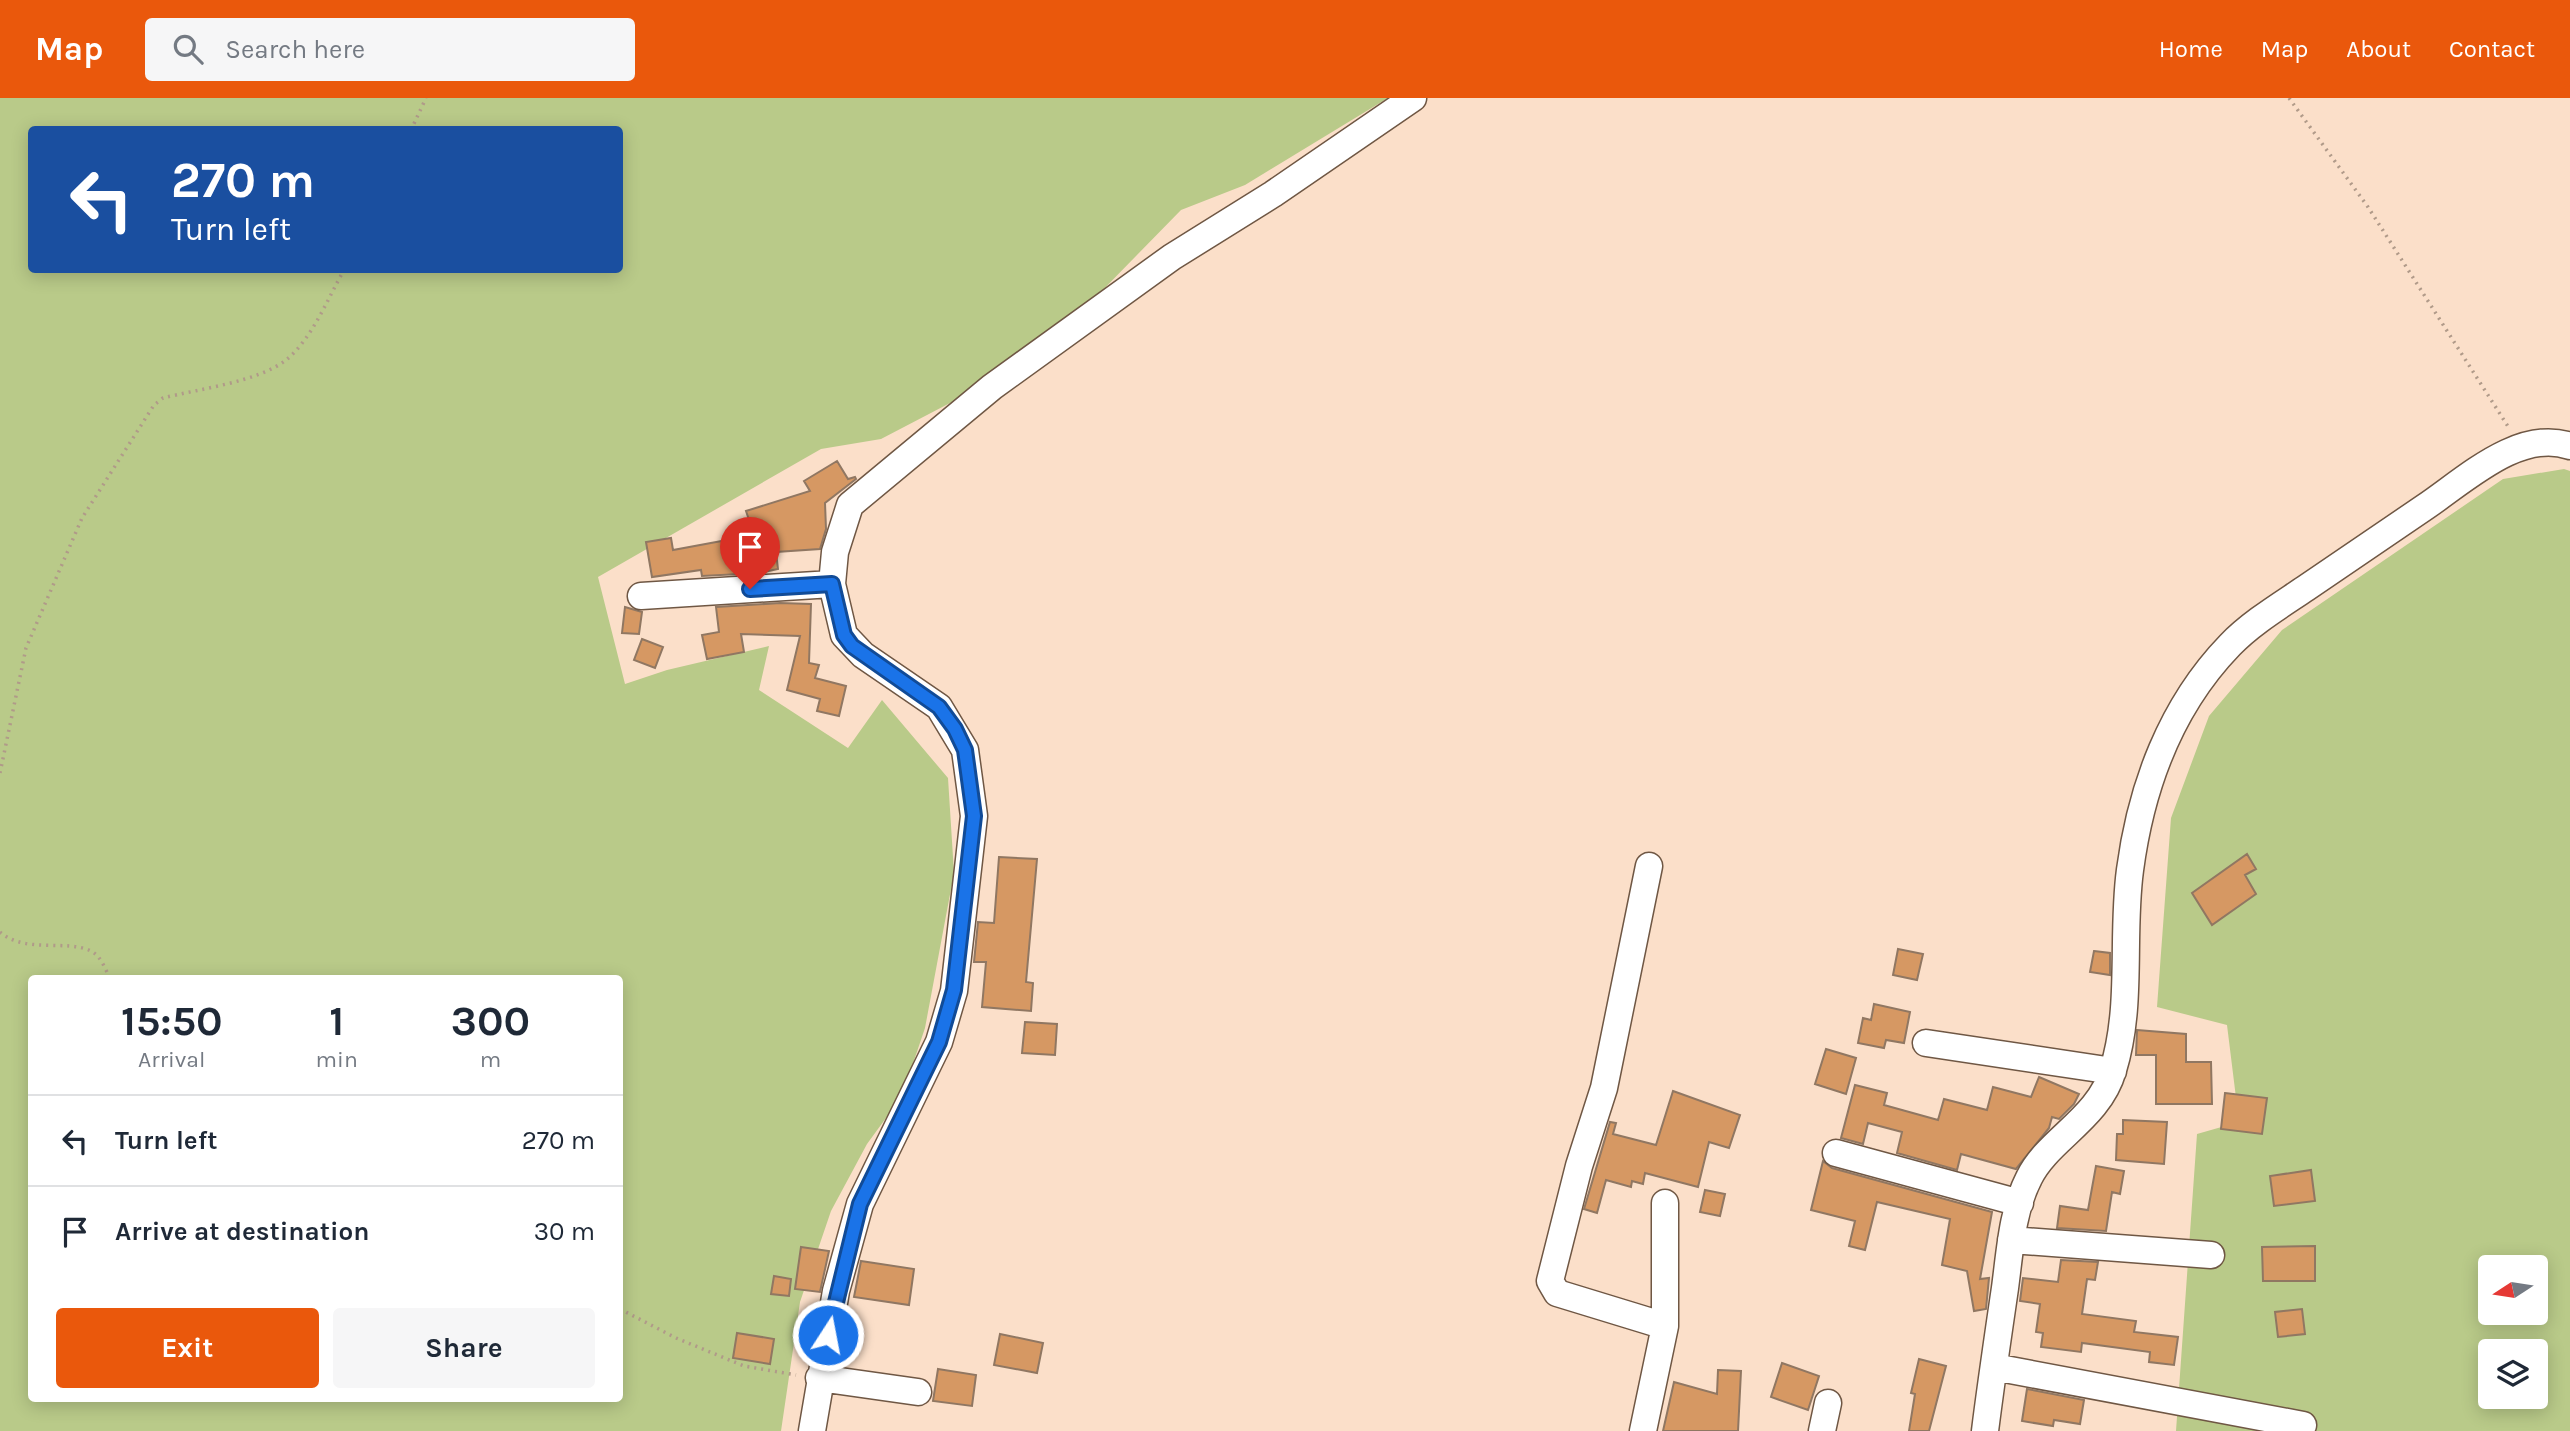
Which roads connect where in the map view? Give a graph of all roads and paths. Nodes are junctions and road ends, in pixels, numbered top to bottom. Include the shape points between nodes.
1 (426, 98) edge
2 (1413, 98) edge
3 (2289, 98) edge
4 (413, 126) edge
5 (342, 273) edge
6 (2570, 446) edge
7 (2521, 447) junction
8 (832, 584) junction
9 (641, 596) dead end
10 (0, 773) edge
11 (1649, 866) dead end
12 (0, 932) edge
13 (108, 975) edge
14 (1926, 1043) dead end
15 (2113, 1071) junction
16 (1836, 1153) dead end
17 (1665, 1203) dead end
18 (2020, 1203) junction
19 (2011, 1240) junction
20 (2211, 1255) dead end
21 (623, 1311) edge
22 (1665, 1326) junction
23 (1994, 1367) junction
24 (819, 1378) junction
25 (918, 1392) dead end
26 (1828, 1403) dead end
27 (2304, 1425) dead end
28 (812, 1431) edge
29 (1643, 1431) edge
30 (1822, 1431) edge
31 (1985, 1431) edge

1 - 4 path
2 - 8 street via 1172,257 992,387 891,468 850,505 835,552
3 - 7 path via 2368,207
5 - 10 path via 309,332 286,360 256,375 163,398 154,405 82,518 26,648
6 - 7 street
7 - 15 street via 2275,609 2231,643 2195,689 2164,742 2141,806 2129,874 2125,1006
8 - 9 street
8 - 24 street via 844,635 852,646 939,707 955,729 965,750 974,816 954,990 934,1053 860,1204
11 - 22 street via 1604,1088 1549,1281 1557,1293
12 - 13 path via 16,940 91,951
14 - 15 street
15 - 18 street via 2081,1123 2029,1176
16 - 18 street
17 - 22 street
18 - 19 street
19 - 20 street
19 - 23 street
21 - 24 path via 744,1366
22 - 29 street
23 - 27 street
23 - 31 street
24 - 25 street
24 - 28 street
26 - 30 street

